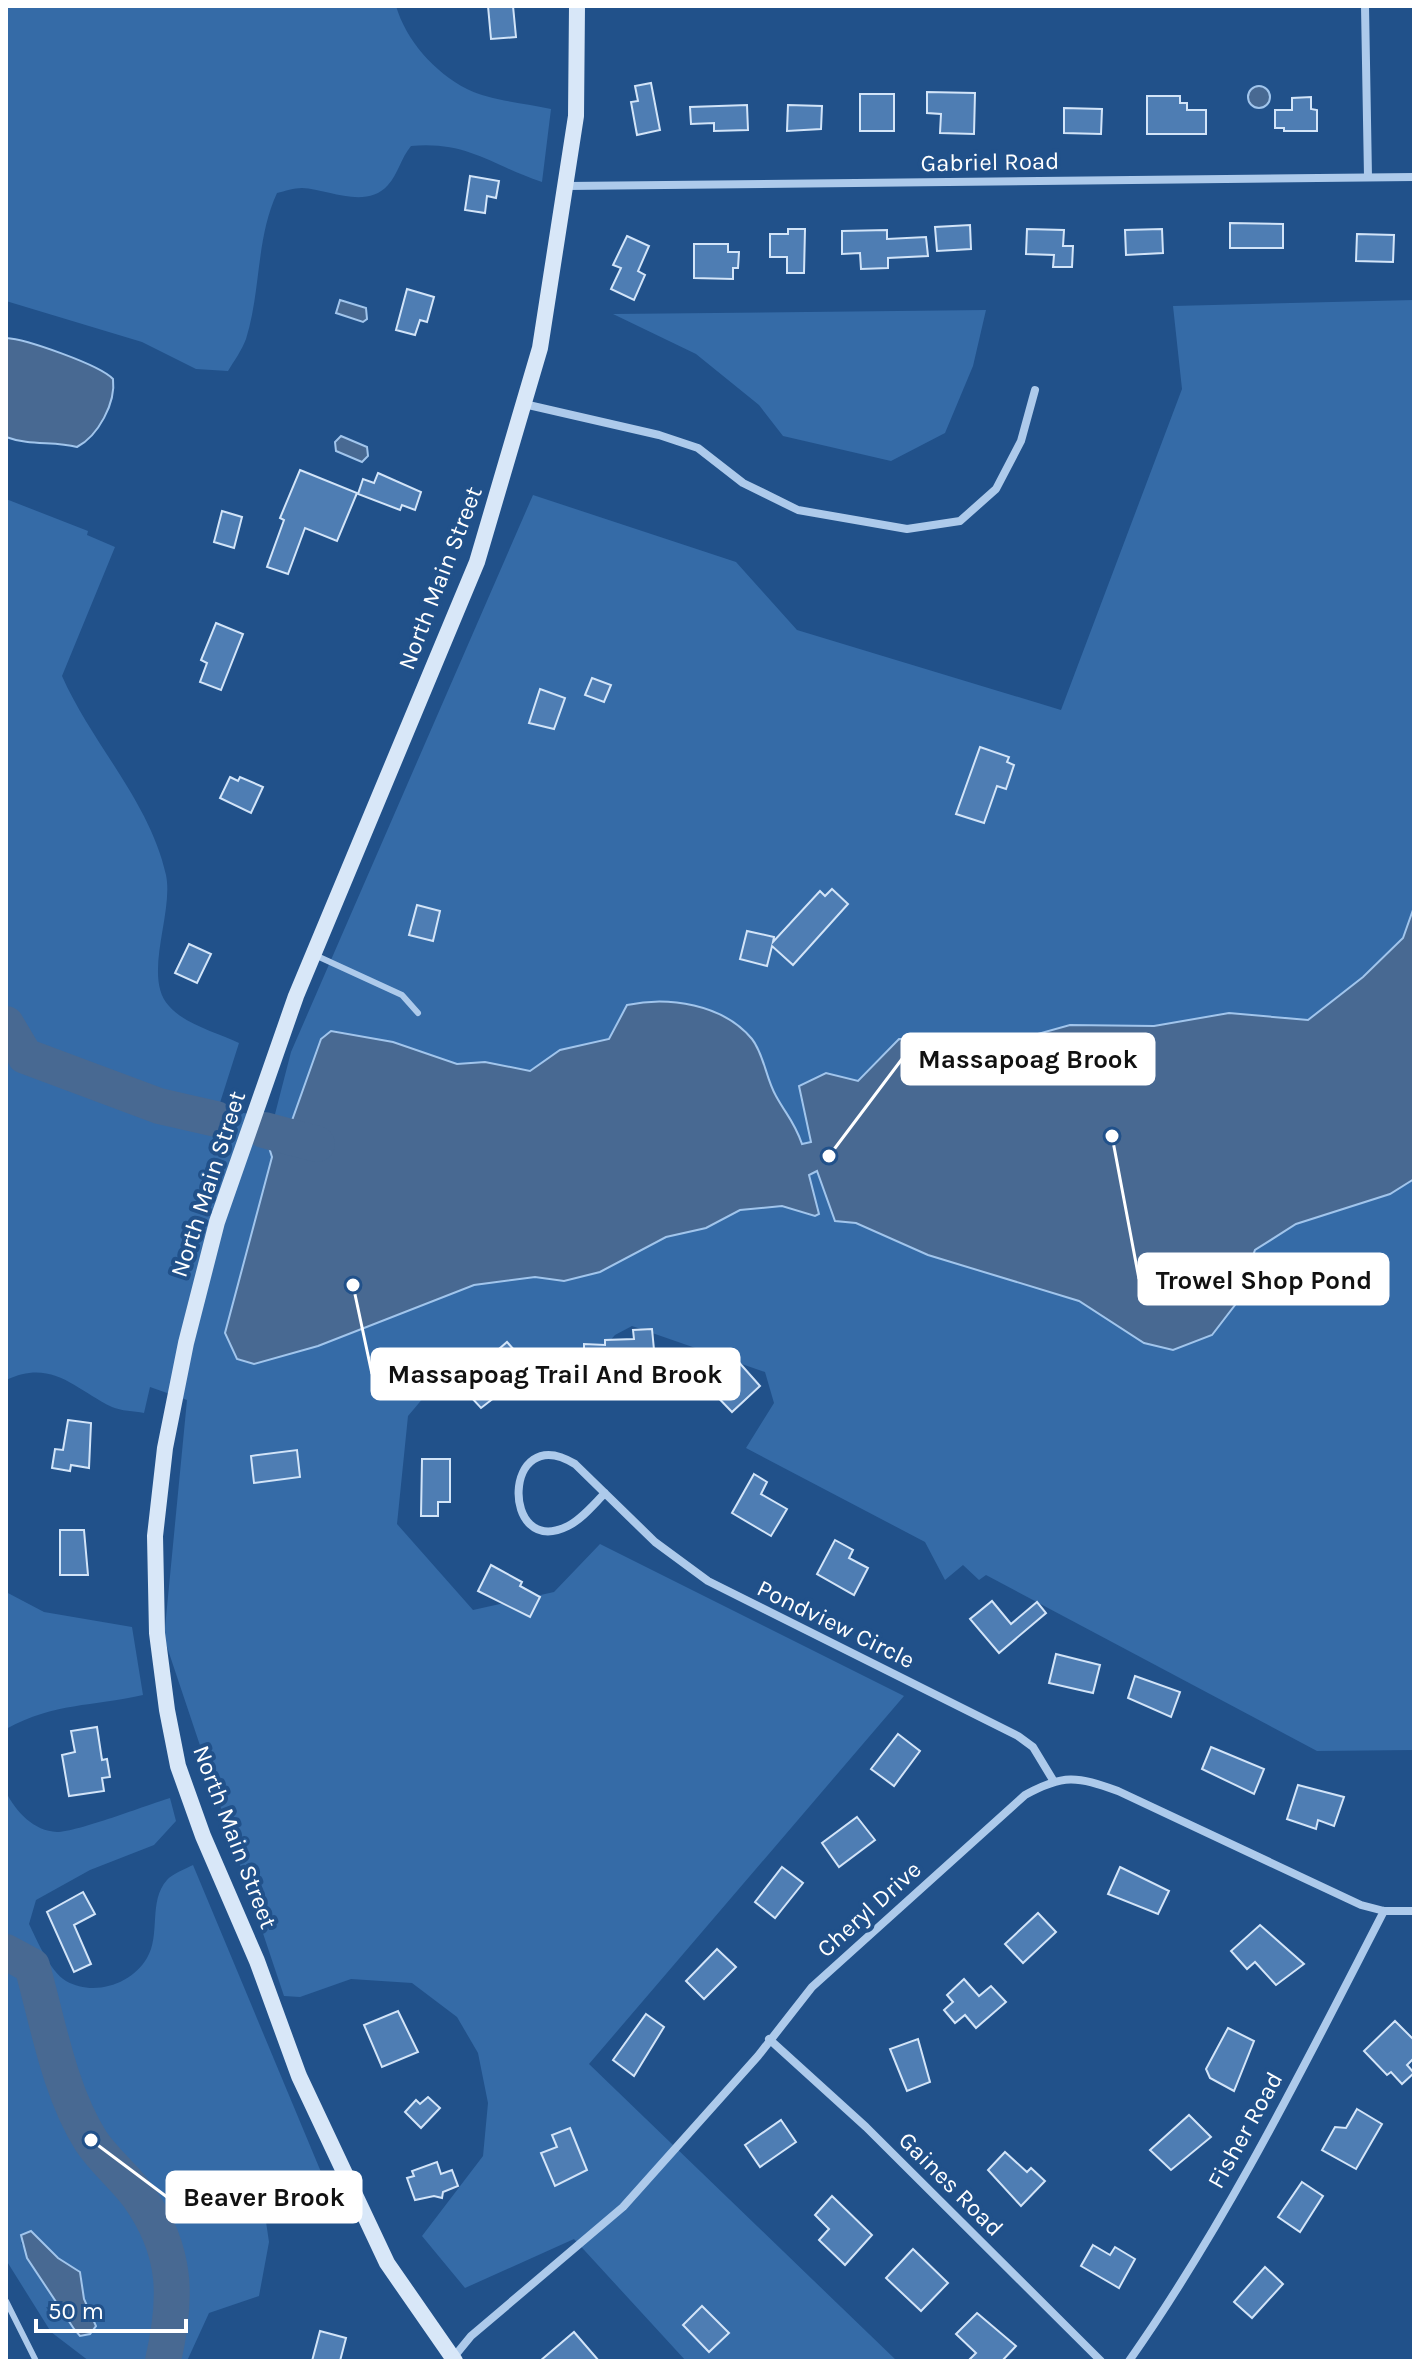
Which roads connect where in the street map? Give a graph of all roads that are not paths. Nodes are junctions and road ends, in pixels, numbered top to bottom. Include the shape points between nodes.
1 (577, 6) edge
2 (1365, 6) edge
3 (1368, 177) junction
4 (1414, 177) edge
5 (567, 186) junction
6 (1035, 390) dead end
7 (524, 404) junction
8 (313, 954) junction
9 (418, 1013) dead end
10 (605, 1493) junction
11 (1053, 1780) junction
12 (1384, 1911) junction
13 (1414, 1911) edge
14 (769, 2039) junction
15 (6, 2301) edge
16 (452, 2360) edge
17 (36, 2361) edge
18 (1101, 2361) edge
19 (1129, 2361) edge

1 - 5 main road, North Main Street via 576,116
2 - 3 street
3 - 4 street, Gabriel Road
3 - 5 street, Gabriel Road
5 - 7 main road, North Main Street via 540,348
6 - 7 street via 1021,441 996,489 960,521 907,529 798,510 743,483 698,448
7 - 8 main road, North Main Street via 477,562
8 - 9 lane via 402,995
8 - 16 main road, North Main Street via 217,1222 186,1343 165,1448 155,1536 157,1633 178,1766 299,2076 387,2263
10 - 10 street, Pondview Circle via 575,1464 554,1456 532,1463 516,1489 525,1517 538,1527 554,1529 576,1521
10 - 11 street, Pondview Circle via 655,1542 708,1581 1018,1736 1039,1755
11 - 12 street via 1095,1782 1118,1791 1343,1898
11 - 14 street, Cheryl Drive via 1025,1795 812,1987
12 - 13 street
12 - 19 street, Fisher Road via 1284,2106 1164,2312
14 - 16 street, Cheryl Drive via 623,2207 471,2336
14 - 18 street, Gaines Road via 866,2127
15 - 17 lane

